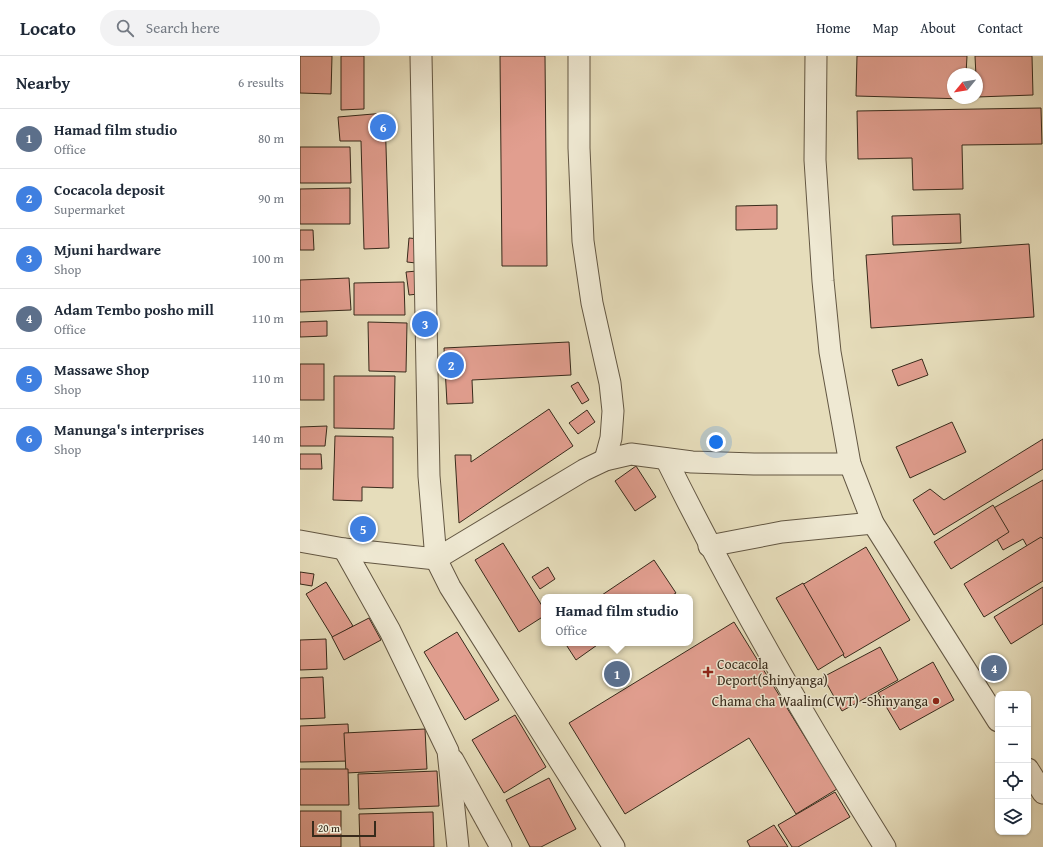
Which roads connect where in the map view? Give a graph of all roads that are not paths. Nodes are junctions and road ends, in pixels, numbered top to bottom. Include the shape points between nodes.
1 (421, 56) edge
2 (580, 56) edge
3 (816, 56) edge
4 (666, 459) junction
5 (605, 460) junction
6 (850, 464) junction
7 (874, 522) junction
8 (300, 541) edge
9 (709, 546) junction
10 (344, 549) junction
11 (436, 559) junction
12 (995, 716) edge
13 (448, 751) junction
14 (1031, 774) edge
15 (1043, 793) edge
16 (458, 847) edge
17 (501, 847) edge
18 (614, 847) edge
19 (885, 847) edge

1 - 11 street via 429,476
2 - 5 street via 579,148 583,241 592,303 610,382 613,411 611,438
3 - 6 street via 815,160 823,282 830,352
4 - 5 street via 631,454
4 - 6 street via 747,464
4 - 9 street
5 - 11 street
6 - 7 street
7 - 9 street via 782,532
7 - 12 street
8 - 10 street
9 - 19 street via 789,688
10 - 11 street
10 - 13 street via 390,631
11 - 18 street via 472,624
13 - 16 street
13 - 17 street
14 - 15 street

